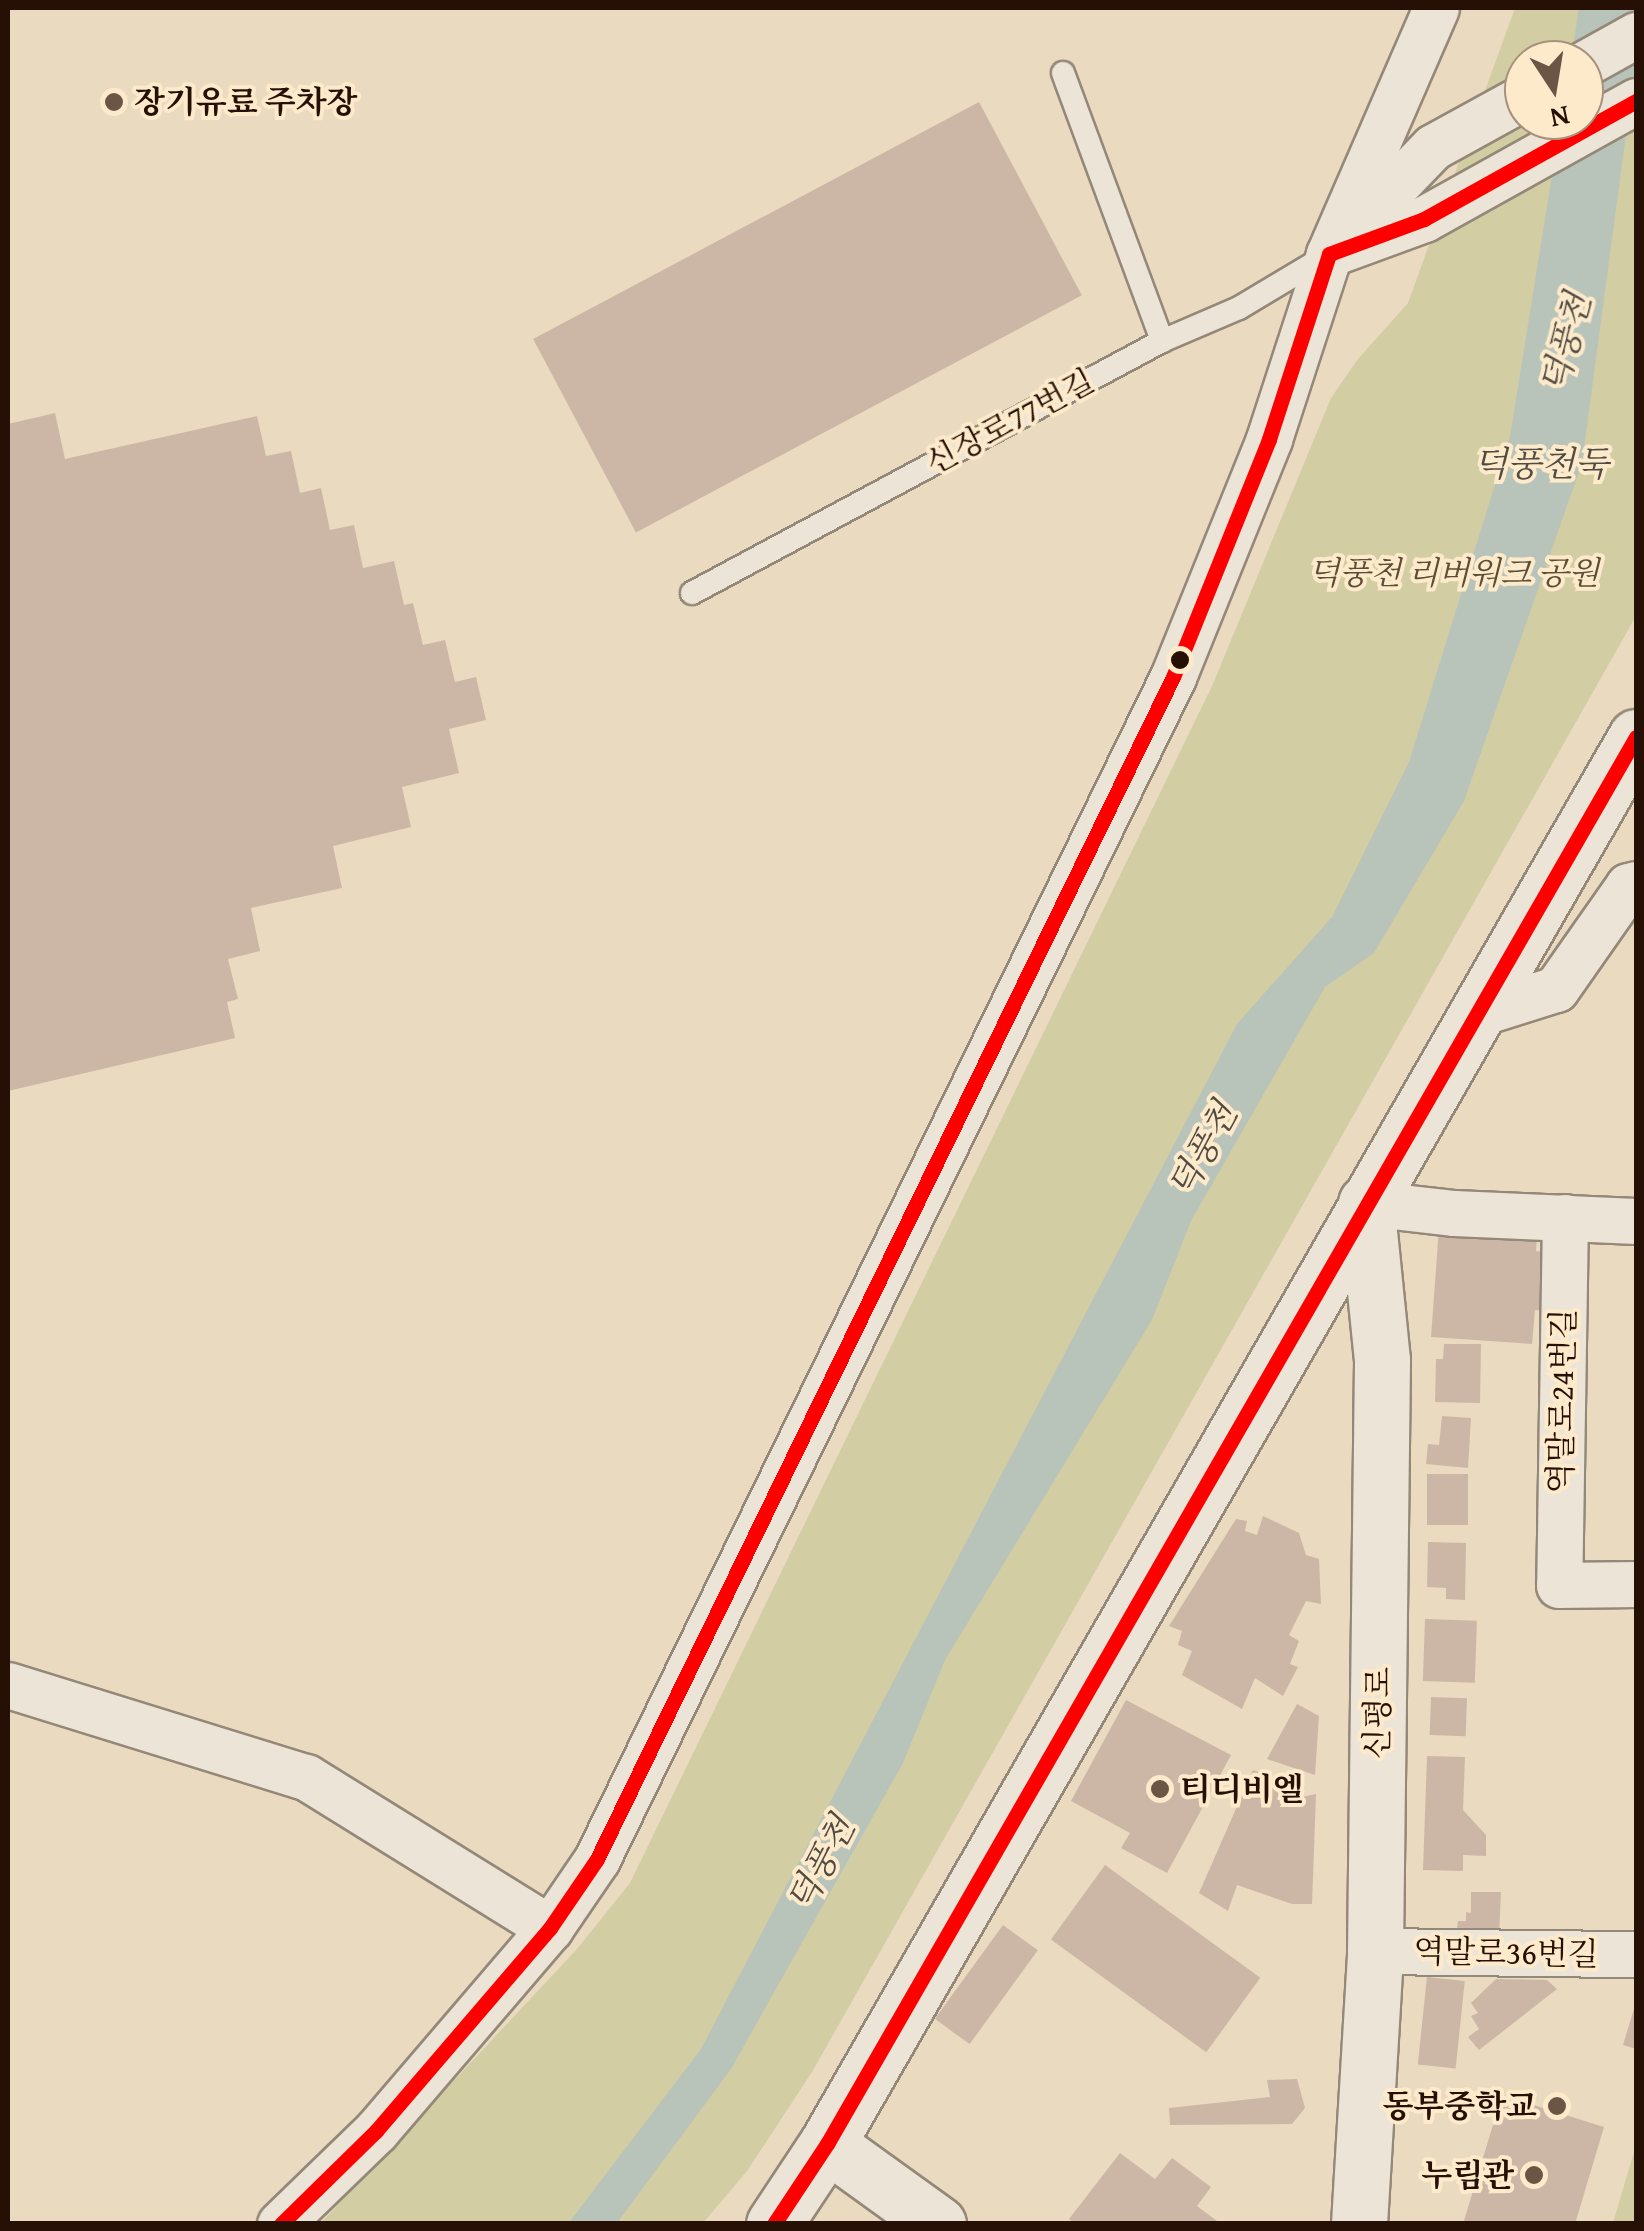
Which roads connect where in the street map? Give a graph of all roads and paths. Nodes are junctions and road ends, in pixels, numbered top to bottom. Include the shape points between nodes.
1 (1436, 8) edge
2 (1636, 36) edge
3 (1604, 53) edge
4 (1063, 74) dead end
5 (1636, 102) edge
6 (1504, 108) edge
7 (1329, 254) junction
8 (1162, 341) junction
9 (692, 593) dead end
10 (1636, 736) edge
11 (1636, 884) edge
12 (1476, 1014) junction
13 (1366, 1203) junction
14 (1564, 1217) junction
15 (1636, 1220) edge
16 (1636, 1584) edge
17 (8, 1685) edge
18 (550, 1928) junction
19 (1633, 1946) edge
20 (1375, 1950) junction
21 (827, 2144) junction
22 (280, 2224) edge
23 (774, 2224) edge
24 (938, 2224) edge
25 (1360, 2224) edge

1 - 7 street
2 - 3 street
4 - 8 lane
5 - 7 street via 1424,219
6 - 7 street via 1433,147
7 - 8 lane, 신장로77번길 via 1238,308
7 - 18 street via 1269,439 1173,677 597,1859
8 - 9 lane, 신장로77번길
10 - 12 street
11 - 12 street via 1628,886 1556,989
12 - 13 street
13 - 14 street
13 - 20 street, 신평로 via 1382,1360
13 - 21 street
14 - 15 street
14 - 16 street, 역말로24번길 via 1558,1585
17 - 18 street via 306,1777
18 - 22 street via 376,2132
19 - 20 street, 역말로36번길
20 - 25 street, 신평로
21 - 23 street
21 - 24 street

